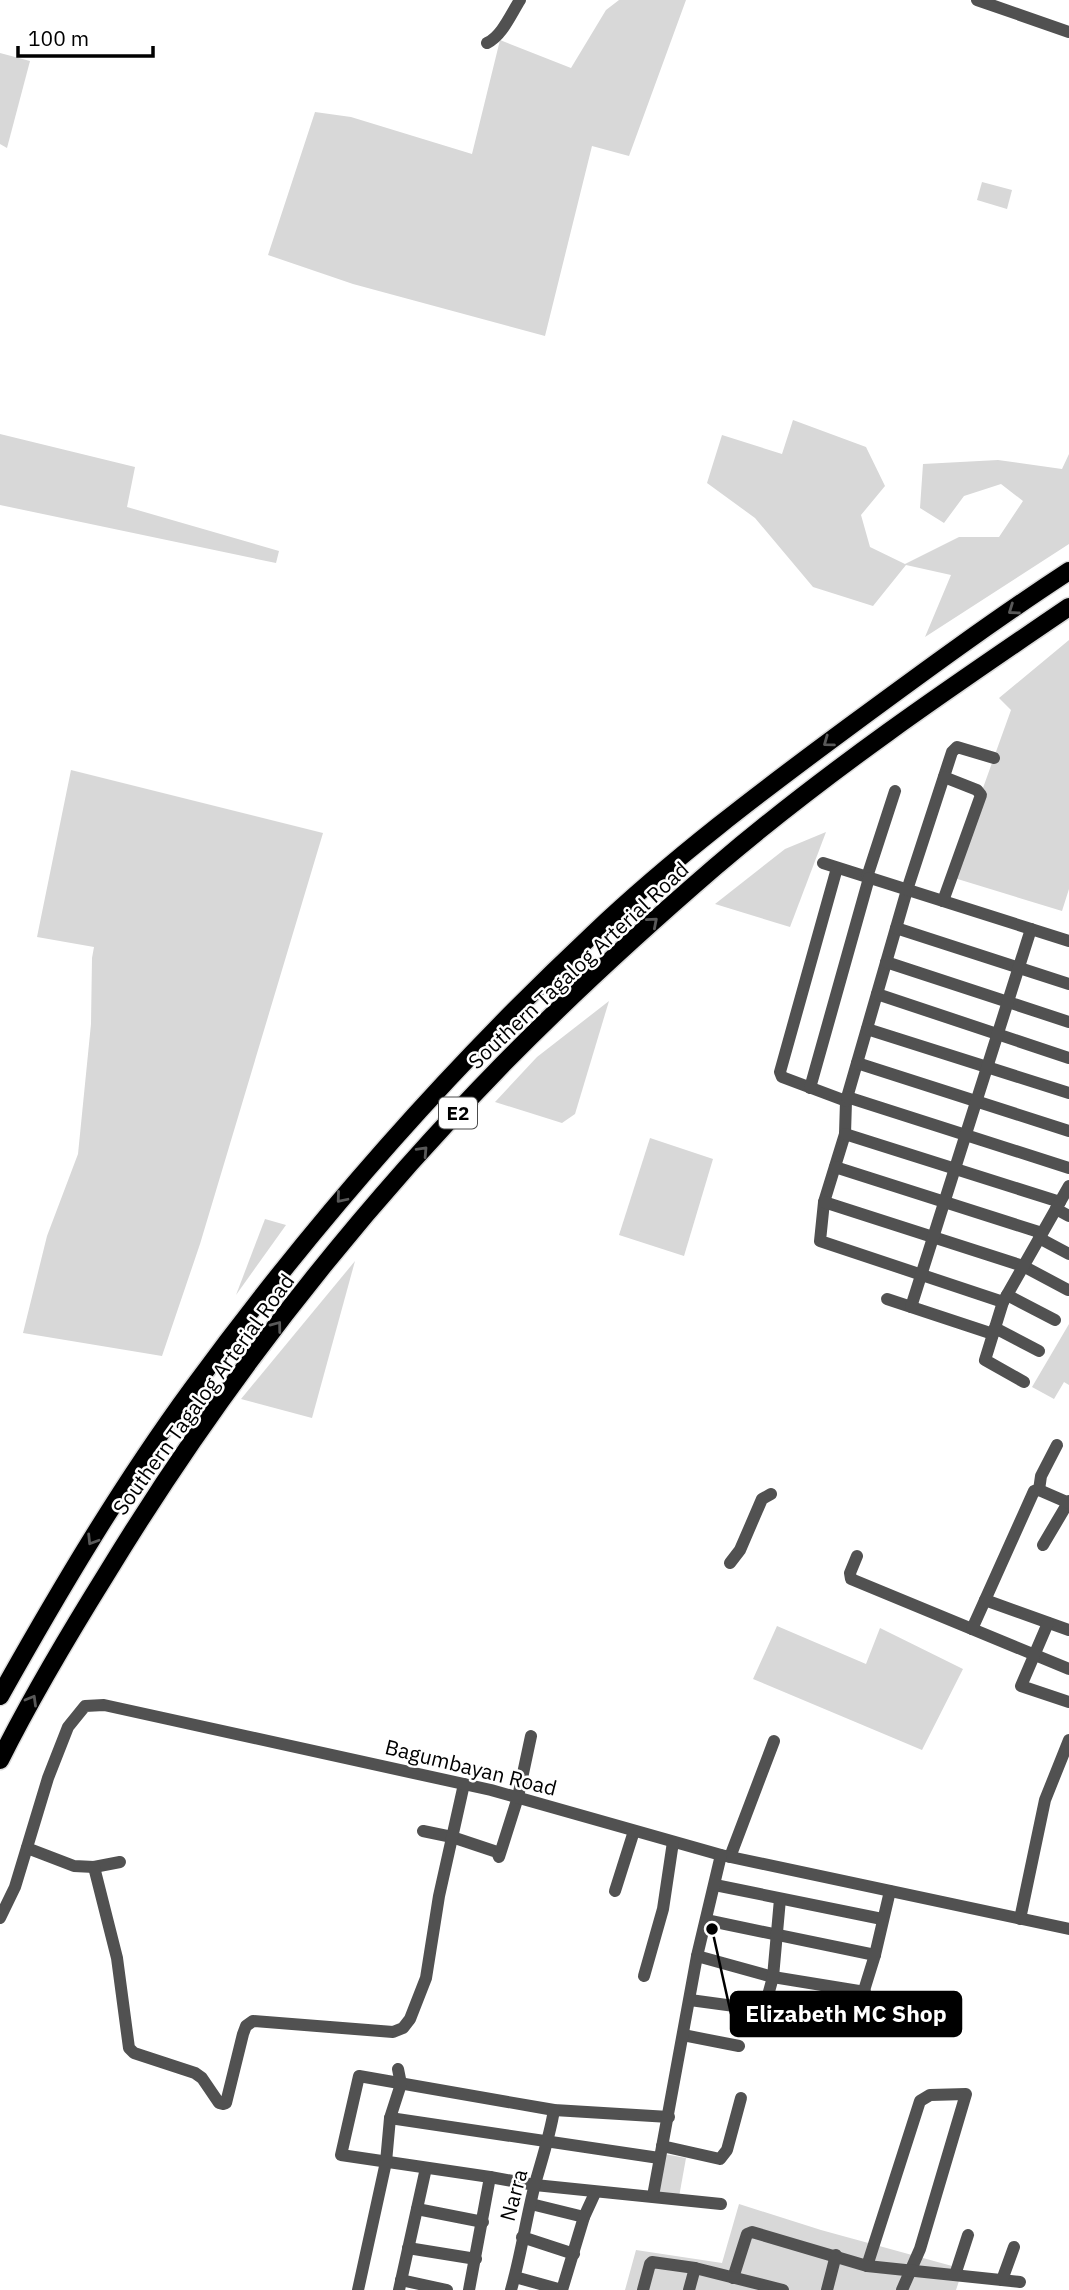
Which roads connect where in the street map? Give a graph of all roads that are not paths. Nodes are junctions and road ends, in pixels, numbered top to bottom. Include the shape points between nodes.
1 (520, 0) edge
2 (977, 0) edge
3 (1069, 32) edge
4 (487, 43) dead end
5 (1069, 571) edge
6 (1069, 607) edge
7 (994, 758) dead end
8 (944, 777) junction
9 (895, 790) dead end
10 (823, 863) dead end
11 (837, 868) junction
12 (868, 878) junction
13 (907, 890) junction
14 (943, 901) junction
15 (896, 928) junction
16 (1031, 929) junction
17 (1069, 941) edge
18 (886, 962) junction
19 (1019, 968) junction
20 (1069, 985) edge
21 (877, 994) junction
22 (1008, 1002) junction
23 (1069, 1021) edge
24 (867, 1029) junction
25 (998, 1035) junction
26 (1069, 1058) edge
27 (857, 1063) junction
28 (987, 1067) junction
29 (810, 1088) junction
30 (1069, 1093) edge
31 (847, 1099) junction
32 (976, 1101) junction
33 (1069, 1131) edge
34 (845, 1134) junction
35 (966, 1135) junction
36 (835, 1167) junction
37 (1069, 1168) edge
38 (955, 1169) junction
39 (1069, 1186) edge
40 (824, 1202) junction
41 (944, 1202) junction
42 (1058, 1206) junction
43 (1069, 1216) edge
44 (1041, 1236) junction
45 (933, 1237) junction
46 (1069, 1254) edge
47 (1023, 1266) junction
48 (921, 1275) junction
49 (1068, 1290) edge
50 (887, 1299) dead end
51 (1005, 1299) junction
52 (911, 1307) junction
53 (1055, 1320) dead end
54 (994, 1331) junction
55 (1039, 1351) dead end
56 (1024, 1382) dead end
57 (1057, 1445) dead end
58 (1039, 1490) junction
59 (771, 1494) dead end
60 (1069, 1502) edge
61 (1043, 1545) dead end
62 (857, 1556) dead end
63 (730, 1563) dead end
64 (985, 1600) junction
65 (1048, 1623) junction
66 (972, 1629) junction
67 (1069, 1630) edge
68 (1034, 1654) junction
69 (1069, 1669) edge
70 (0, 1696) edge
71 (1069, 1702) edge
72 (531, 1736) dead end
73 (1069, 1740) edge
74 (774, 1741) dead end
75 (0, 1760) edge
76 (464, 1784) junction
77 (518, 1797) junction
78 (634, 1830) junction
79 (423, 1831) dead end
80 (452, 1837) junction
81 (673, 1842) junction
82 (27, 1848) junction
83 (726, 1856) junction
84 (120, 1862) dead end
85 (94, 1867) junction
86 (715, 1885) junction
87 (615, 1891) dead end
88 (890, 1891) junction
89 (780, 1899) junction
90 (0, 1918) edge
91 (882, 1919) junction
92 (1020, 1919) junction
93 (706, 1920) junction
94 (1069, 1929) edge
95 (776, 1935) junction
96 (875, 1955) junction
97 (697, 1956) junction
98 (644, 1976) dead end
99 (773, 1976) junction
100 (865, 1992) junction
101 (690, 2000) junction
102 (764, 2010) junction
103 (683, 2035) junction
104 (739, 2046) dead end
105 (398, 2069) dead end
106 (401, 2084) junction
107 (741, 2098) dead end
108 (554, 2110) junction
109 (668, 2117) junction
110 (390, 2118) junction
111 (548, 2143) junction
112 (660, 2152) junction
113 (386, 2162) junction
114 (426, 2168) junction
115 (490, 2177) junction
116 (535, 2185) junction
117 (595, 2193) junction
118 (653, 2196) junction
119 (531, 2204) junction
120 (721, 2204) dead end
121 (417, 2209) junction
122 (584, 2217) junction
123 (483, 2222) junction
124 (968, 2235) dead end
125 (522, 2237) junction
126 (1014, 2247) dead end
127 (408, 2248) junction
128 (574, 2254) junction
129 (836, 2255) junction
130 (475, 2259) junction
131 (867, 2266) junction
132 (695, 2269) junction
133 (910, 2271) junction
134 (955, 2275) junction
135 (1002, 2280) junction
136 (735, 2282) edge
137 (1020, 2282) dead end
138 (513, 2284) edge
139 (400, 2285) edge
140 (358, 2290) edge
141 (447, 2290) edge
142 (469, 2290) edge
143 (562, 2290) edge
144 (643, 2290) edge
145 (689, 2290) edge
146 (781, 2290) edge
147 (827, 2290) edge
148 (902, 2290) edge

1 - 4 street
2 - 3 street
5 -> 70 highway, Southern Tagalog Arterial Road / E2 via 929,668 697,843 594,932 482,1043 366,1167 281,1270 191,1391 56,1596
75 -> 6 highway, Southern Tagalog Arterial Road / E2 via 79,1618 153,1497 217,1405 385,1192 494,1073 618,953 818,784
7 - 8 street via 957,747
8 - 13 street
8 - 14 street via 981,795
9 - 12 street
10 - 11 street
11 - 12 street
11 - 29 street via 780,1072
12 - 13 street
12 - 29 street
13 - 14 street
13 - 15 street
14 - 16 street
15 - 18 street
15 - 19 street
16 - 17 street
16 - 19 street
18 - 21 street
18 - 22 street
19 - 20 street
19 - 22 street
21 - 24 street
21 - 25 street
22 - 23 street
22 - 25 street
24 - 27 street
24 - 28 street
25 - 26 street
25 - 28 street
27 - 31 street
27 - 32 street
28 - 30 street
28 - 32 street
29 - 31 street
31 - 34 street
31 - 35 street
32 - 33 street
32 - 35 street
34 - 36 street
34 - 38 street
35 - 37 street
35 - 38 street
36 - 40 street
36 - 41 street
38 - 41 street
38 - 42 street
39 - 42 street
40 - 45 street
40 - 48 street via 820,1241
41 - 44 street
41 - 45 street
42 - 43 street
42 - 44 street
44 - 46 street
44 - 47 street
45 - 47 street
45 - 48 street
47 - 49 street
47 - 51 street
48 - 51 street
48 - 52 street
50 - 52 street
51 - 53 street
51 - 54 street
52 - 54 street
54 - 55 street
54 - 56 street via 985,1360
57 - 58 street
58 - 60 street
58 - 64 street via 1034,1491
59 - 63 street via 762,1499
60 - 61 street
62 - 66 street via 849,1573 851,1580
64 - 65 street
64 - 66 street
65 - 67 street
65 - 68 street
66 - 68 street
68 - 69 street
68 - 71 street via 1021,1686
72 - 77 street
73 - 92 street via 1045,1800
74 - 83 street
76 - 77 street, Bagumbayan Road
76 - 80 street
76 - 82 street, Bagumbayan Road via 104,1705 85,1706 68,1727
77 - 78 street, Bagumbayan Road
77 - 80 street via 499,1857
78 - 81 street, Bagumbayan Road
78 - 87 street
79 - 80 street
80 - 85 street via 426,1978 403,2028 393,2032 253,2021 243,2034 223,2104 195,2073 129,2048 117,1958
81 - 83 street, Bagumbayan Road
81 - 98 street via 663,1909
82 - 85 street via 75,1866
82 - 90 street, Bagumbayan Road
83 - 86 street
83 - 88 street, Bagumbayan Road
84 - 85 street
86 - 89 street
86 - 93 street
88 - 91 street
88 - 92 street, Bagumbayan Road
89 - 91 street
89 - 95 street
91 - 96 street
92 - 94 street, Bagumbayan Road
93 - 95 street
93 - 97 street
95 - 96 street
95 - 99 street
96 - 100 street
97 - 99 street
97 - 101 street
99 - 100 street
99 - 102 street
100 - 102 street via 852,2029
101 - 102 street
101 - 103 street
103 - 104 street
103 - 109 street
105 - 106 street
106 - 108 street
106 - 110 street
106 - 113 street via 359,2076 341,2155
107 - 112 street via 727,2150 720,2159
108 - 109 street
108 - 111 street, Narra
109 - 112 street
110 - 111 street
110 - 113 street
111 - 112 street
111 - 116 street, Narra
112 - 118 street
113 - 114 street
113 - 140 street
114 - 115 street
114 - 121 street
115 - 116 street
115 - 123 street
116 - 117 street
116 - 119 street, Narra
117 - 118 street
117 - 122 street
118 - 120 street
119 - 122 street
119 - 125 street, Narra
121 - 123 street
121 - 127 street
122 - 128 street
123 - 130 street
124 - 134 street
125 - 128 street
125 - 138 street, Narra
126 - 135 street
127 - 130 street
127 - 139 street
128 - 143 street
129 - 131 street
129 - 136 street via 752,2232 747,2234
129 - 147 street
130 - 142 street
131 - 133 street
131 - 133 street via 920,2101 930,2095 966,2094
132 - 136 street
132 - 144 street via 651,2263
132 - 145 street
133 - 134 street
133 - 148 street
134 - 135 street
135 - 137 street
136 - 146 street
138 - 143 street
139 - 141 street

